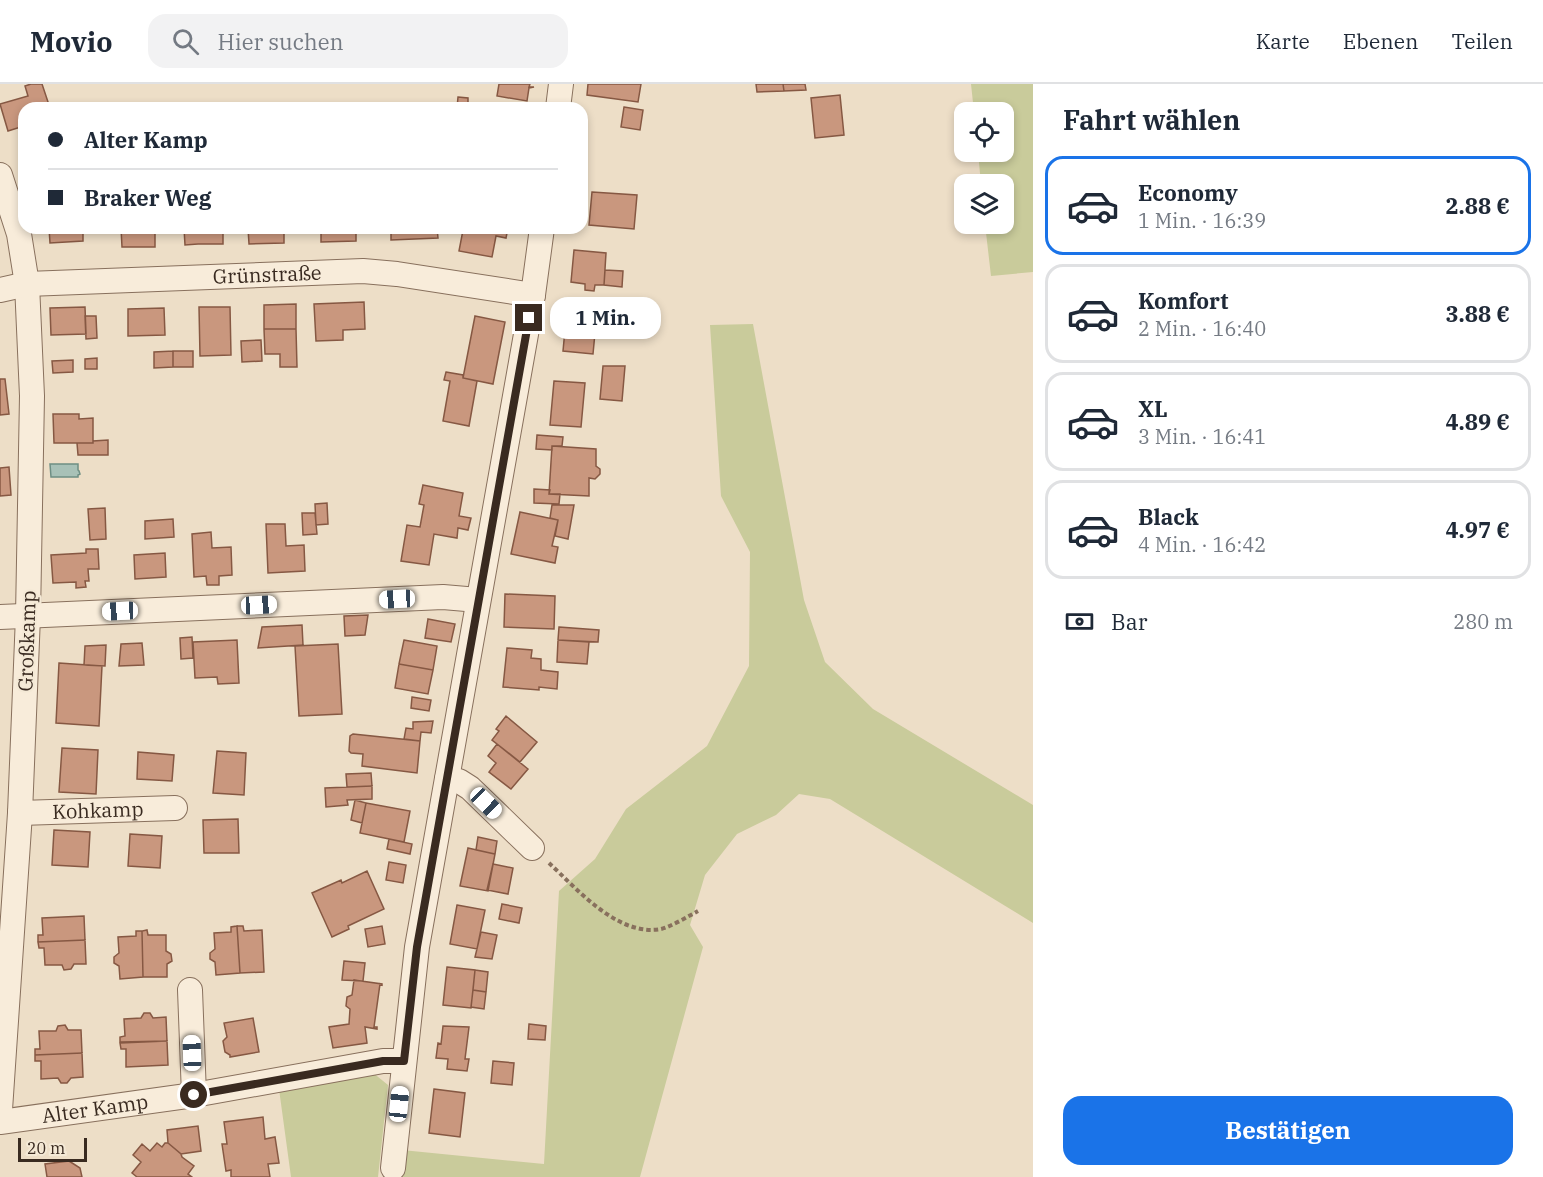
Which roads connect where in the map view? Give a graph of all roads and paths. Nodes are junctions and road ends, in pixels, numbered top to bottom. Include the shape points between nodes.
1 (561, 84) edge
2 (559, 102) edge
3 (0, 175) edge
4 (18, 231) edge
5 (19, 234) edge
6 (541, 234) edge
7 (27, 284) junction
8 (0, 290) edge
9 (533, 295) junction
10 (478, 600) junction
11 (28, 616) junction
12 (0, 617) edge
13 (447, 779) junction
14 (175, 808) dead end
15 (20, 813) junction
16 (531, 848) joint
17 (698, 911) dead end
18 (190, 990) dead end
19 (404, 1061) junction
20 (194, 1095) junction
21 (0, 1110) edge
22 (0, 1122) edge
23 (393, 1168) dead end

1 - 2 street
3 - 4 street, Großkamp
5 - 7 street, Großkamp
6 - 9 street
7 - 8 street, Grünstraße
7 - 9 street, Grünstraße via 363,272
7 - 11 street, Großkamp via 32,396
9 - 10 street
10 - 11 street via 443,597
10 - 13 street
11 - 12 street
11 - 15 street, Großkamp
13 - 16 street via 471,788
13 - 19 street via 417,947
14 - 15 street, Kohkamp
15 - 21 street, Großkamp
16 - 17 path via 612,917 637,928 661,929
18 - 20 street
19 - 20 street, Alter Kamp via 383,1061
19 - 23 street
20 - 22 street, Alter Kamp

